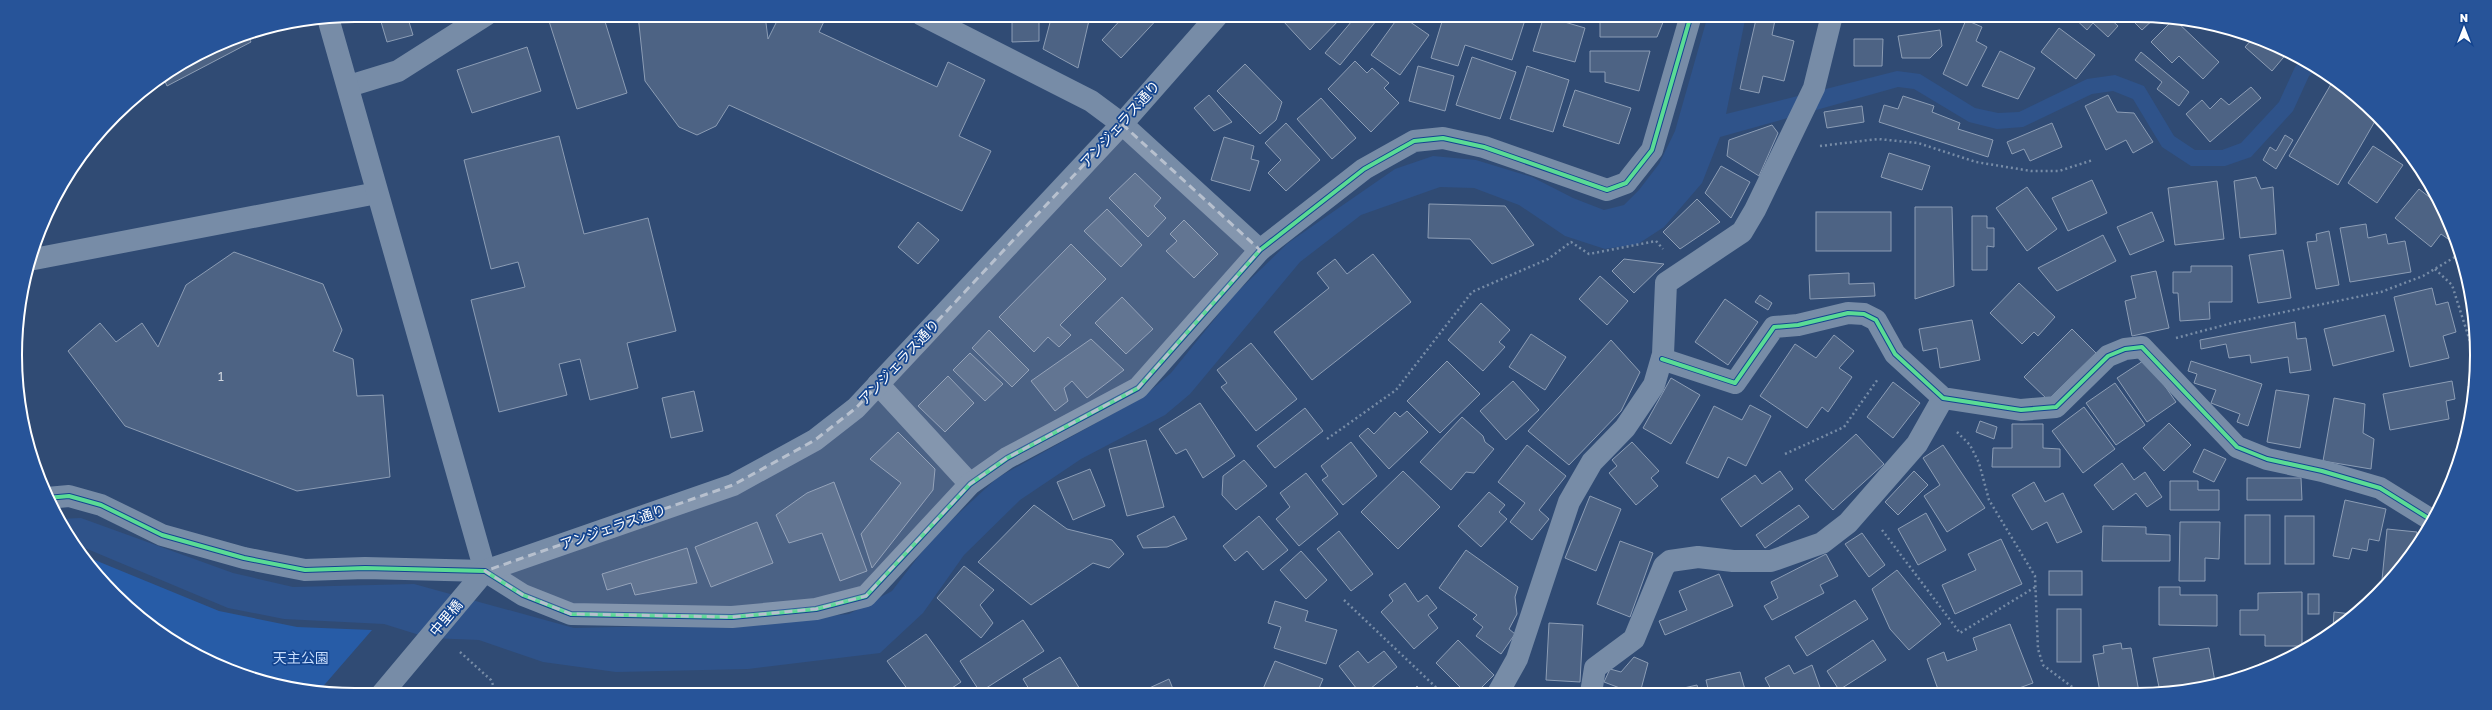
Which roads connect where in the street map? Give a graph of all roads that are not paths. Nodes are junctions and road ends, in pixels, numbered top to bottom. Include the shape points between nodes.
1 (475, 22) edge
2 (936, 22) edge
3 (1212, 22) edge
4 (1689, 22) edge
5 (1830, 22) edge
6 (330, 23) edge
7 (349, 86) junction
8 (1122, 124) junction
9 (377, 193) junction
10 (1260, 250) junction
11 (36, 259) edge
12 (1662, 359) junction
13 (878, 384) junction
14 (1940, 404) junction
15 (970, 484) junction
16 (54, 497) edge
17 (2427, 518) edge
18 (479, 579) junction
19 (387, 688) edge
20 (1501, 688) edge
21 (1592, 688) edge

1 - 7 street via 398,71
2 - 8 street via 1091,101
3 - 8 street, アンジェラス通り
4 - 10 street via 1652,150 1626,183 1607,190 1484,147 1443,138 1414,141 1364,168
5 - 12 street via 1814,88 1742,232 1666,284
6 - 7 street
7 - 9 street
8 - 10 street
8 - 13 street, アンジェラス通り
9 - 11 street
9 - 18 street
10 - 15 street via 1138,388 1007,458
12 - 14 street via 1735,383 1774,327 1798,325 1848,313 1864,314 1876,320 1895,354
12 - 20 street via 1654,386 1625,428 1592,462 1569,502 1517,659
13 - 15 street
13 - 18 street, アンジェラス通り via 856,408 815,440 733,485
14 - 17 street via 2021,410 2056,407 2108,356 2125,348 2142,347 2237,447 2267,459 2322,470 2380,488
14 - 21 street via 1917,444 1848,523 1822,543 1771,561 1733,561 1698,557 1670,561 1664,566 1634,639 1595,668
15 - 18 street via 866,596 816,609 732,617 571,614
16 - 18 street via 69,496 101,504 162,535 244,558 305,570 364,568
18 - 19 street, 中里橋

